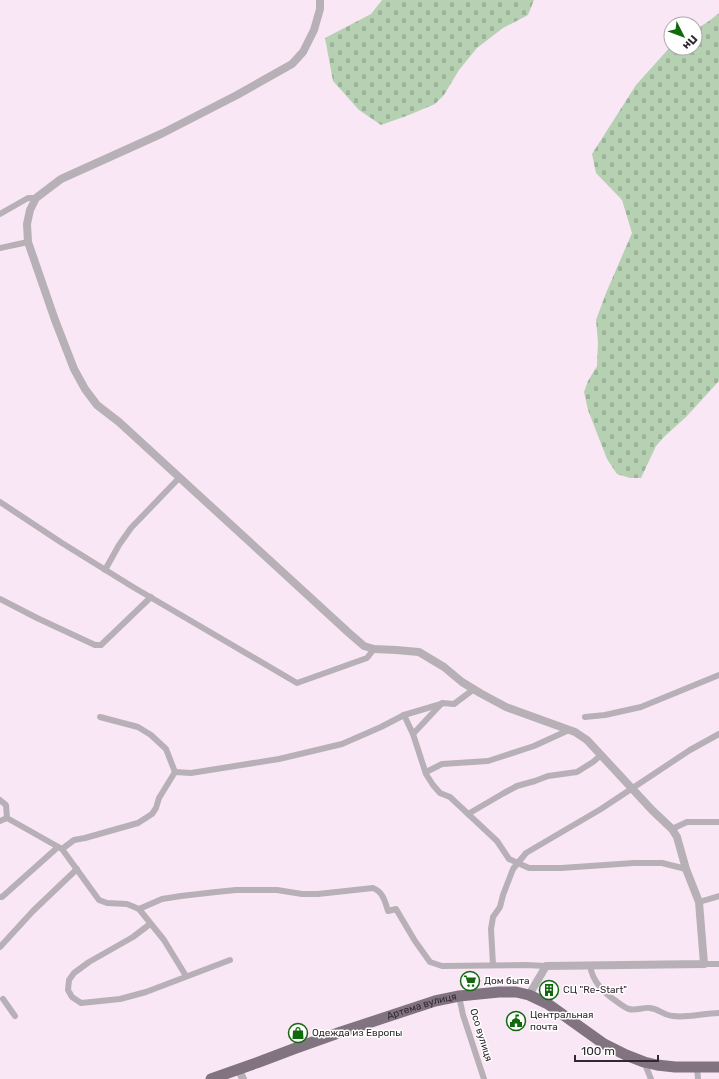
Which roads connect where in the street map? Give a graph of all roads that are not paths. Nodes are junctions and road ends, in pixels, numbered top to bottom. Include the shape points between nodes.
1 (320, 0) edge
2 (36, 198) junction
3 (0, 214) edge
4 (28, 242) junction
5 (0, 248) edge
6 (179, 478) junction
7 (0, 502) edge
8 (105, 570) junction
9 (151, 597) junction
10 (0, 599) edge
11 (374, 649) junction
12 (719, 676) edge
13 (474, 689) junction
14 (442, 703) junction
15 (404, 715) junction
16 (100, 717) dead end
17 (585, 717) dead end
18 (569, 730) junction
19 (413, 734) junction
20 (719, 734) edge
21 (601, 755) junction
22 (175, 772) junction
23 (426, 772) junction
24 (632, 789) junction
25 (0, 800) edge
26 (468, 814) junction
27 (7, 818) junction
28 (0, 821) edge
29 (719, 822) edge
30 (672, 829) junction
31 (60, 848) junction
32 (518, 862) junction
33 (77, 869) junction
34 (686, 869) junction
35 (719, 896) edge
36 (0, 897) edge
37 (699, 902) junction
38 (138, 909) junction
39 (150, 924) junction
40 (0, 947) edge
41 (230, 960) dead end
42 (704, 964) junction
43 (719, 964) edge
44 (493, 965) junction
45 (546, 966) junction
46 (590, 966) junction
47 (186, 976) junction
48 (526, 994) junction
49 (458, 996) junction
50 (1, 998) edge
51 (719, 1013) edge
52 (15, 1016) dead end
53 (644, 1062) junction
54 (697, 1067) junction
55 (719, 1067) edge
56 (241, 1074) edge
57 (210, 1079) edge
58 (484, 1079) edge
59 (651, 1079) edge
60 (698, 1079) edge

1 - 2 street via 314,30 303,52 292,64 163,133 60,179
2 - 3 street via 28,198
2 - 4 street via 26,224
4 - 5 street
4 - 6 street via 74,369 85,389 97,404
6 - 8 street via 131,528
6 - 11 street via 349,634 364,646
7 - 8 street
8 - 9 street
9 - 10 street via 101,645 95,645
9 - 11 street via 297,683 367,658
11 - 13 street via 419,652
12 - 17 street via 641,707
13 - 14 street via 454,704
13 - 18 street via 506,707
14 - 15 street
14 - 19 street
15 - 19 street
15 - 22 street via 342,744 279,759 191,773
16 - 22 street via 138,727 151,735 166,749
18 - 21 street via 587,740
18 - 23 street via 534,746 488,761 442,764
19 - 23 street
20 - 24 street
21 - 24 street
21 - 26 street via 577,772 548,776 518,786
22 - 31 street via 152,814 138,823 74,840
23 - 26 street via 440,793 450,797
24 - 30 street
24 - 32 street via 526,853
25 - 27 street via 6,805
26 - 32 street via 497,841 509,859
27 - 28 street
27 - 31 street
29 - 30 street via 687,822
30 - 34 street
31 - 33 street
31 - 36 street
32 - 34 street via 529,868 662,863
32 - 44 street via 513,869 500,907 493,917
33 - 38 street via 99,900 127,904
33 - 40 street
34 - 37 street
35 - 37 street
37 - 42 street
38 - 39 street
38 - 44 street via 162,899 236,890 318,894 373,888 382,895 388,911 396,909 430,962 442,966
39 - 47 street via 164,940
39 - 47 street via 74,972 69,980 68,990 72,997 81,1003 120,999
41 - 47 street
42 - 43 street
42 - 46 street
44 - 45 street
45 - 46 street
45 - 48 street
46 - 51 street via 599,987 628,1009 651,1008 673,1016
48 - 49 highway, Артема вулиця via 499,992
48 - 53 highway via 548,1004 604,1044
49 - 56 highway, Артема вулиця via 435,1001 296,1048
49 - 58 street, Осо вулиця
50 - 52 street
53 - 54 highway via 675,1067
53 - 59 street
54 - 55 highway
54 - 60 street
56 - 57 highway, Артема вулиця

